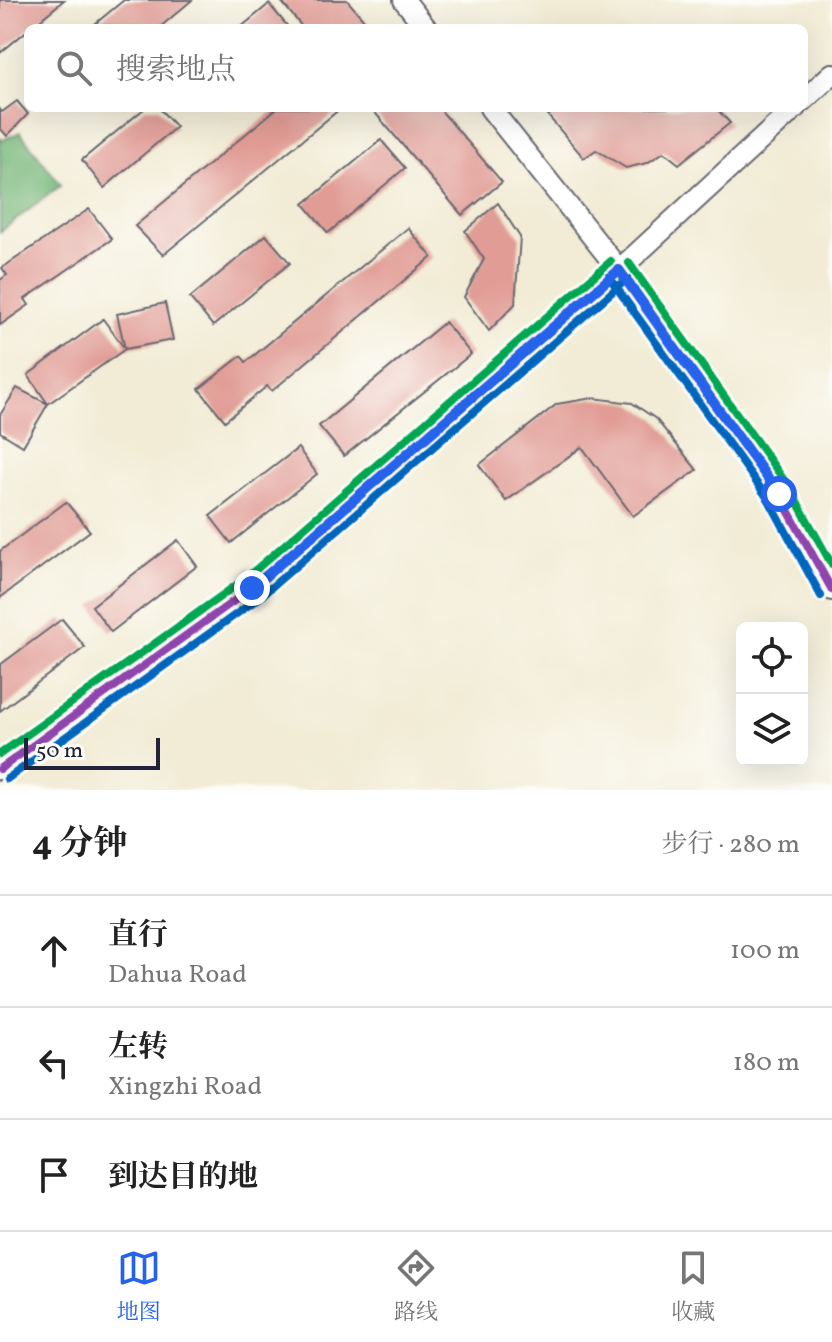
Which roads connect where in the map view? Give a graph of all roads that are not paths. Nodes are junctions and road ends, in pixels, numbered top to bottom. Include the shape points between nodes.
1 (404, 0) edge
2 (423, 24) edge
3 (832, 74) edge
4 (808, 96) edge
5 (493, 112) edge
6 (791, 112) edge
7 (619, 270) junction
8 (832, 590) edge
9 (0, 769) edge

1 - 2 street
3 - 4 street
5 - 7 street
6 - 7 street
7 - 8 street via 779,494
7 - 9 street via 252,588

